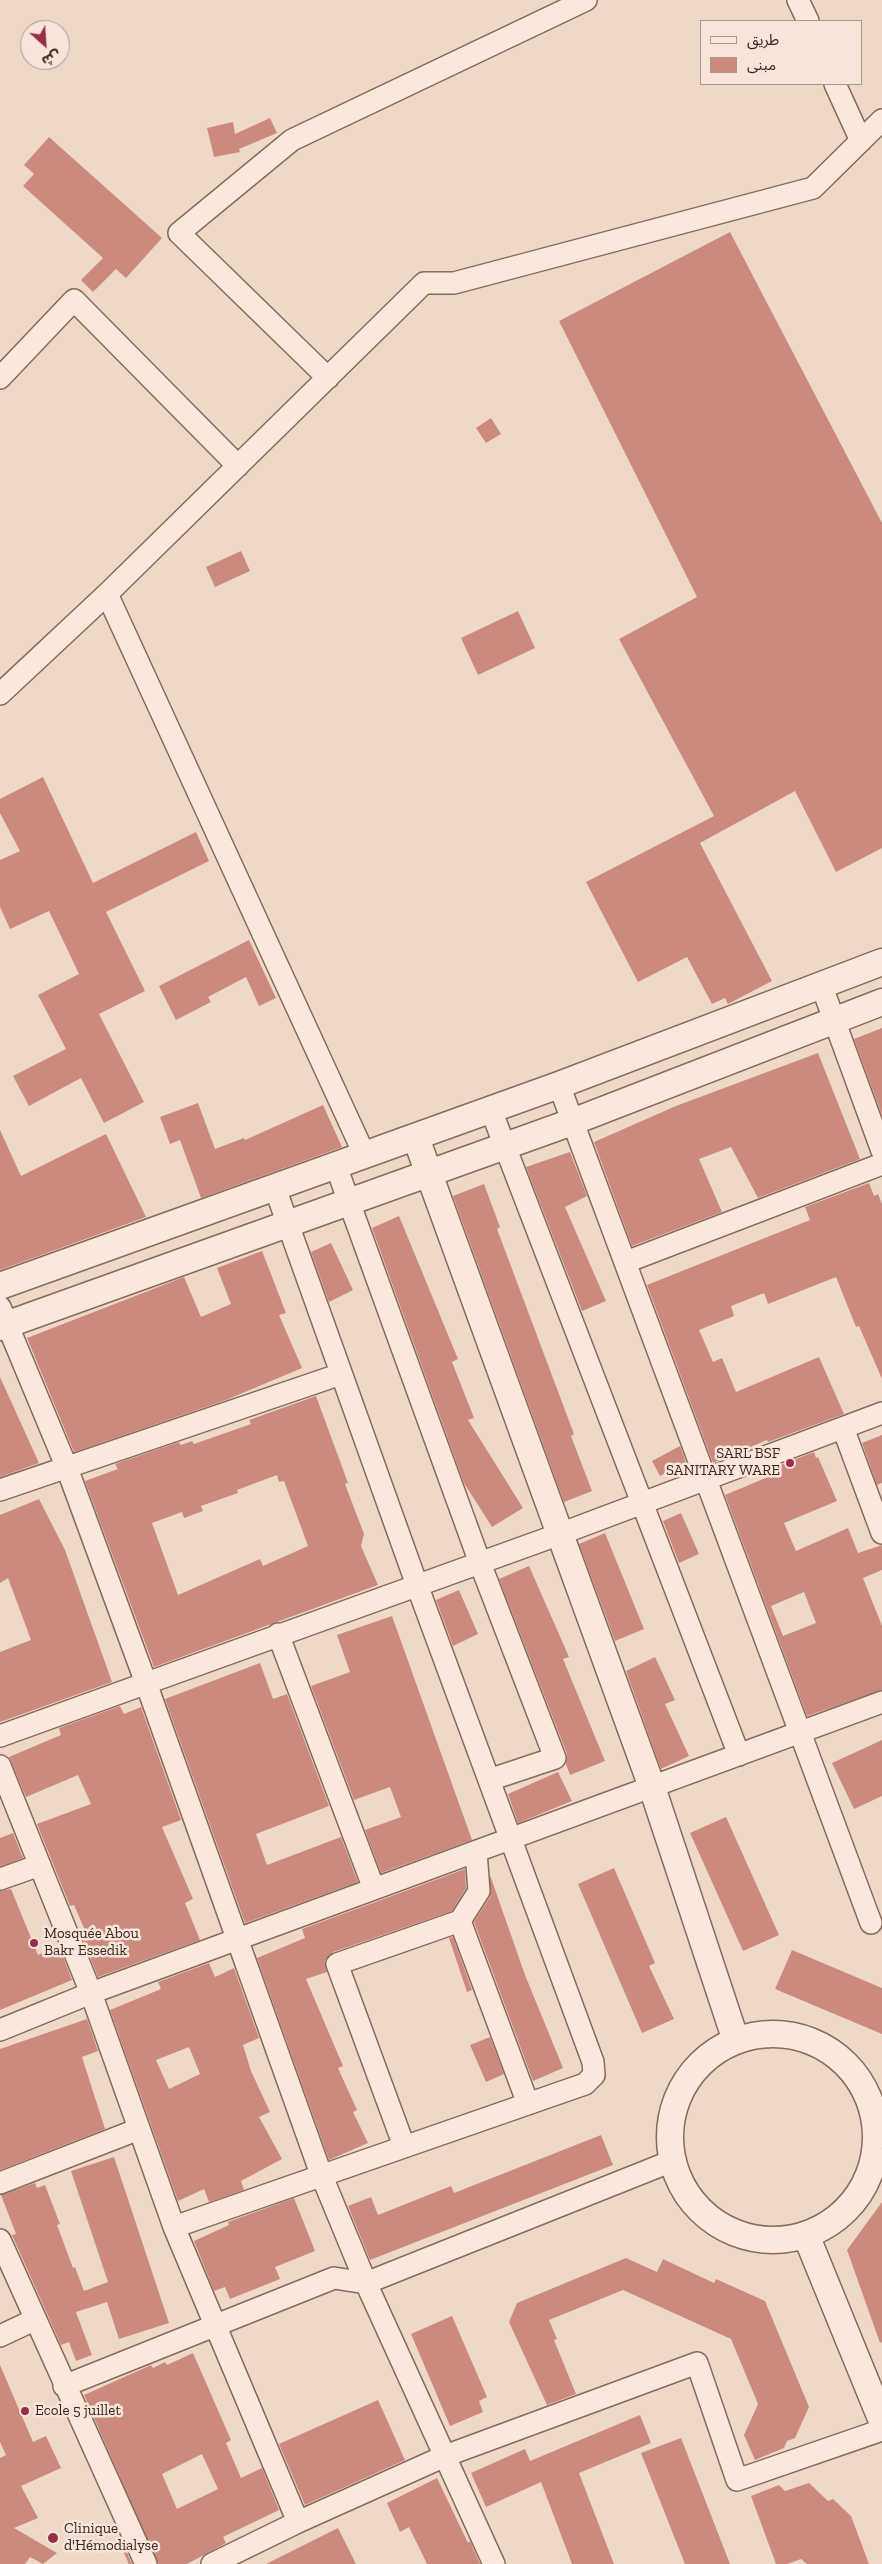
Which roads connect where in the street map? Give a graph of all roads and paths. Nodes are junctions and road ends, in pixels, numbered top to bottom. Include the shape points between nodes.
1 (586, 0) edge
2 (798, 0) edge
3 (808, 20) edge
4 (835, 85) edge
5 (882, 120) edge
6 (861, 141) junction
7 (0, 378) edge
8 (328, 378) junction
9 (238, 466) junction
10 (107, 594) junction
11 (0, 694) edge
12 (882, 962) edge
13 (821, 984) junction
14 (882, 1002) edge
15 (834, 1020) junction
16 (559, 1085) junction
17 (491, 1110) junction
18 (572, 1122) junction
19 (416, 1138) junction
20 (505, 1146) junction
21 (882, 1151) edge
22 (365, 1156) junction
23 (882, 1164) edge
24 (336, 1166) junction
25 (430, 1174) junction
26 (275, 1188) junction
27 (349, 1203) junction
28 (288, 1225) junction
29 (626, 1262) junction
30 (0, 1286) edge
31 (2, 1320) edge
32 (342, 1374) junction
33 (882, 1413) edge
34 (843, 1428) junction
35 (67, 1468) junction
36 (706, 1480) junction
37 (0, 1490) edge
38 (642, 1503) junction
39 (882, 1533) edge
40 (560, 1534) junction
41 (480, 1563) junction
42 (417, 1585) junction
43 (278, 1634) junction
44 (146, 1683) junction
45 (882, 1702) edge
46 (799, 1732) junction
47 (0, 1736) edge
48 (739, 1755) junction
49 (0, 1766) edge
50 (489, 1780) junction
51 (652, 1787) junction
52 (510, 1839) junction
53 (476, 1852) junction
54 (40, 1865) junction
55 (0, 1879) edge
56 (374, 1889) junction
57 (460, 1921) junction
58 (871, 1924) dead end
59 (237, 1940) junction
60 (91, 1993) junction
61 (0, 2030) edge
62 (736, 2041) junction
63 (875, 2091) edge
64 (528, 2104) junction
65 (139, 2129) junction
66 (404, 2146) junction
67 (672, 2161) junction
68 (321, 2174) junction
69 (0, 2183) edge
70 (174, 2227) junction
71 (806, 2235) junction
72 (0, 2240) edge
73 (366, 2284) junction
74 (34, 2320) junction
75 (215, 2324) junction
76 (0, 2336) edge
77 (64, 2386) junction
78 (882, 2421) edge
79 (882, 2430) edge
80 (445, 2456) junction
81 (298, 2522) junction
82 (146, 2564) edge
83 (212, 2564) edge
84 (494, 2564) edge

1 - 8 street via 292,140 179,233
2 - 3 street
4 - 6 street
5 - 6 street
6 - 8 street via 814,188 454,283 424,283
7 - 9 street via 74,300
8 - 9 street
9 - 10 street
10 - 11 street
10 - 22 street
12 - 13 street
13 - 15 street
13 - 16 street
14 - 15 street
15 - 18 street
15 - 21 street
16 - 17 street
16 - 18 street
17 - 19 street
17 - 20 street
18 - 20 street
18 - 29 street
19 - 22 street
19 - 25 street
20 - 25 street
20 - 38 street
22 - 24 street
23 - 29 street
24 - 26 street
24 - 27 street
25 - 27 street
25 - 40 street
26 - 28 street
26 - 30 street
27 - 28 street
27 - 41 street
28 - 31 street
28 - 32 street
29 - 36 street
31 - 35 street
32 - 35 street
32 - 42 street
33 - 34 street
34 - 36 street
34 - 39 street
35 - 37 street
35 - 44 street
36 - 38 street
36 - 46 street
38 - 40 street
38 - 48 street
40 - 41 street
40 - 51 street
41 - 42 street
41 - 50 street via 555,1758
42 - 43 street
42 - 50 street
43 - 44 street
43 - 56 street
44 - 47 street
44 - 59 street
45 - 46 street
46 - 48 street
46 - 58 street
48 - 51 street
49 - 54 street
50 - 52 street
51 - 52 street
51 - 62 street
52 - 53 street
52 - 64 street via 594,2062 594,2075 585,2084
53 - 56 street
53 - 57 street via 479,1891
54 - 55 street
54 - 60 street
56 - 59 street
57 - 64 street
57 - 66 street via 337,1964
59 - 60 street
59 - 68 street
60 - 61 street
60 - 65 street
62 - 63 street via 761,2034 787,2034 812,2041 841,2059
62 - 67 street via 714,2052 682,2089 673,2112 670,2136
63 - 71 street via 877,2142 873,2166 866,2181 848,2209 828,2225
64 - 66 street
65 - 69 street
65 - 70 street
66 - 68 street
67 - 71 street via 694,2204 712,2221 734,2233 757,2239
67 - 73 street
68 - 70 street
68 - 73 street
70 - 75 street
71 - 78 street
72 - 74 street
73 - 75 street via 334,2278
73 - 80 street
74 - 76 street
74 - 77 street
75 - 77 street
75 - 81 street
77 - 82 street
79 - 80 street via 737,2480 697,2364
80 - 81 street
80 - 84 street
81 - 83 street

